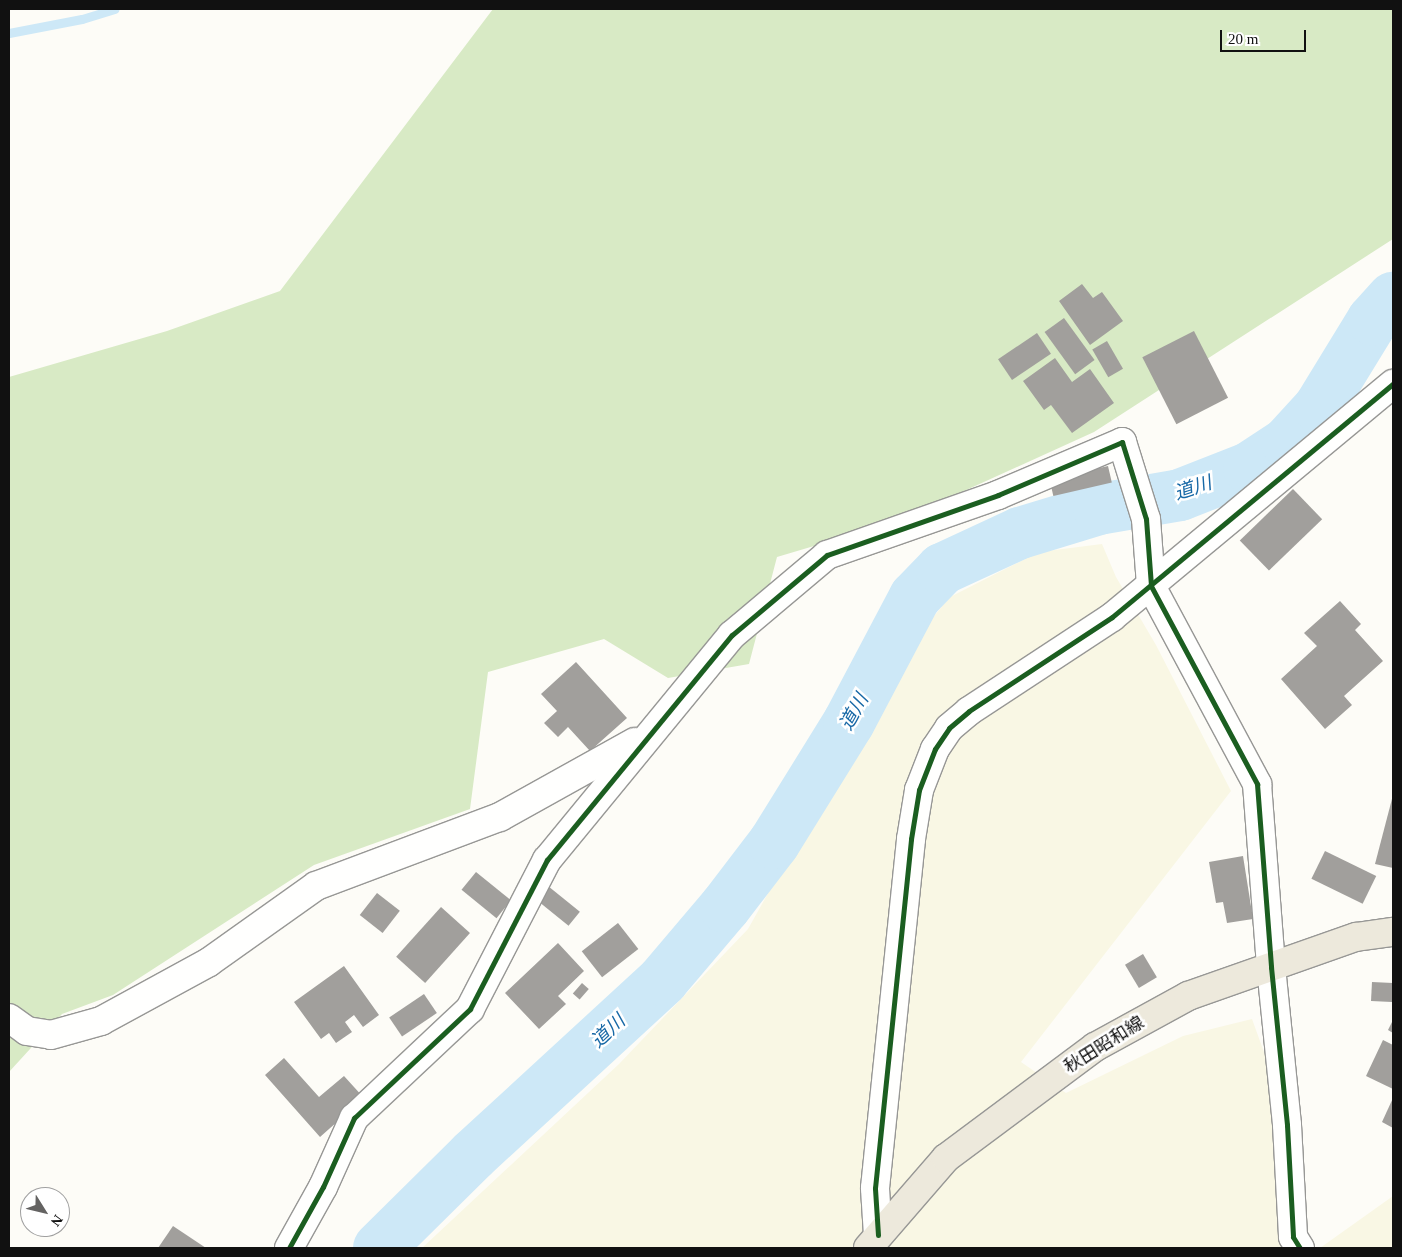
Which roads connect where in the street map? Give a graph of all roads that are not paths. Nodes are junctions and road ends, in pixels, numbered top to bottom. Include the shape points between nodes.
1 (1393, 384) edge
2 (1151, 586) junction
3 (647, 735) junction
4 (1393, 932) edge
5 (1271, 967) junction
6 (9, 1018) edge
7 (873, 1242) edge
8 (289, 1248) edge
9 (1300, 1248) edge

1 - 2 street via 1274,480
2 - 3 street via 1146,519 1122,442 998,495 827,555 732,635
2 - 5 street via 1257,784
2 - 7 street via 1112,617 969,711 949,728 935,749 920,790 911,839 875,1188
3 - 6 street via 500,817 316,886 209,962 101,1021 51,1035 27,1031
3 - 8 street via 547,860 470,1009 354,1118 323,1187
4 - 5 main road, 秋田昭和線 via 1356,937
5 - 7 main road, 秋田昭和線 via 1188,996 1095,1048 946,1158
5 - 9 street via 1288,1124 1293,1237

